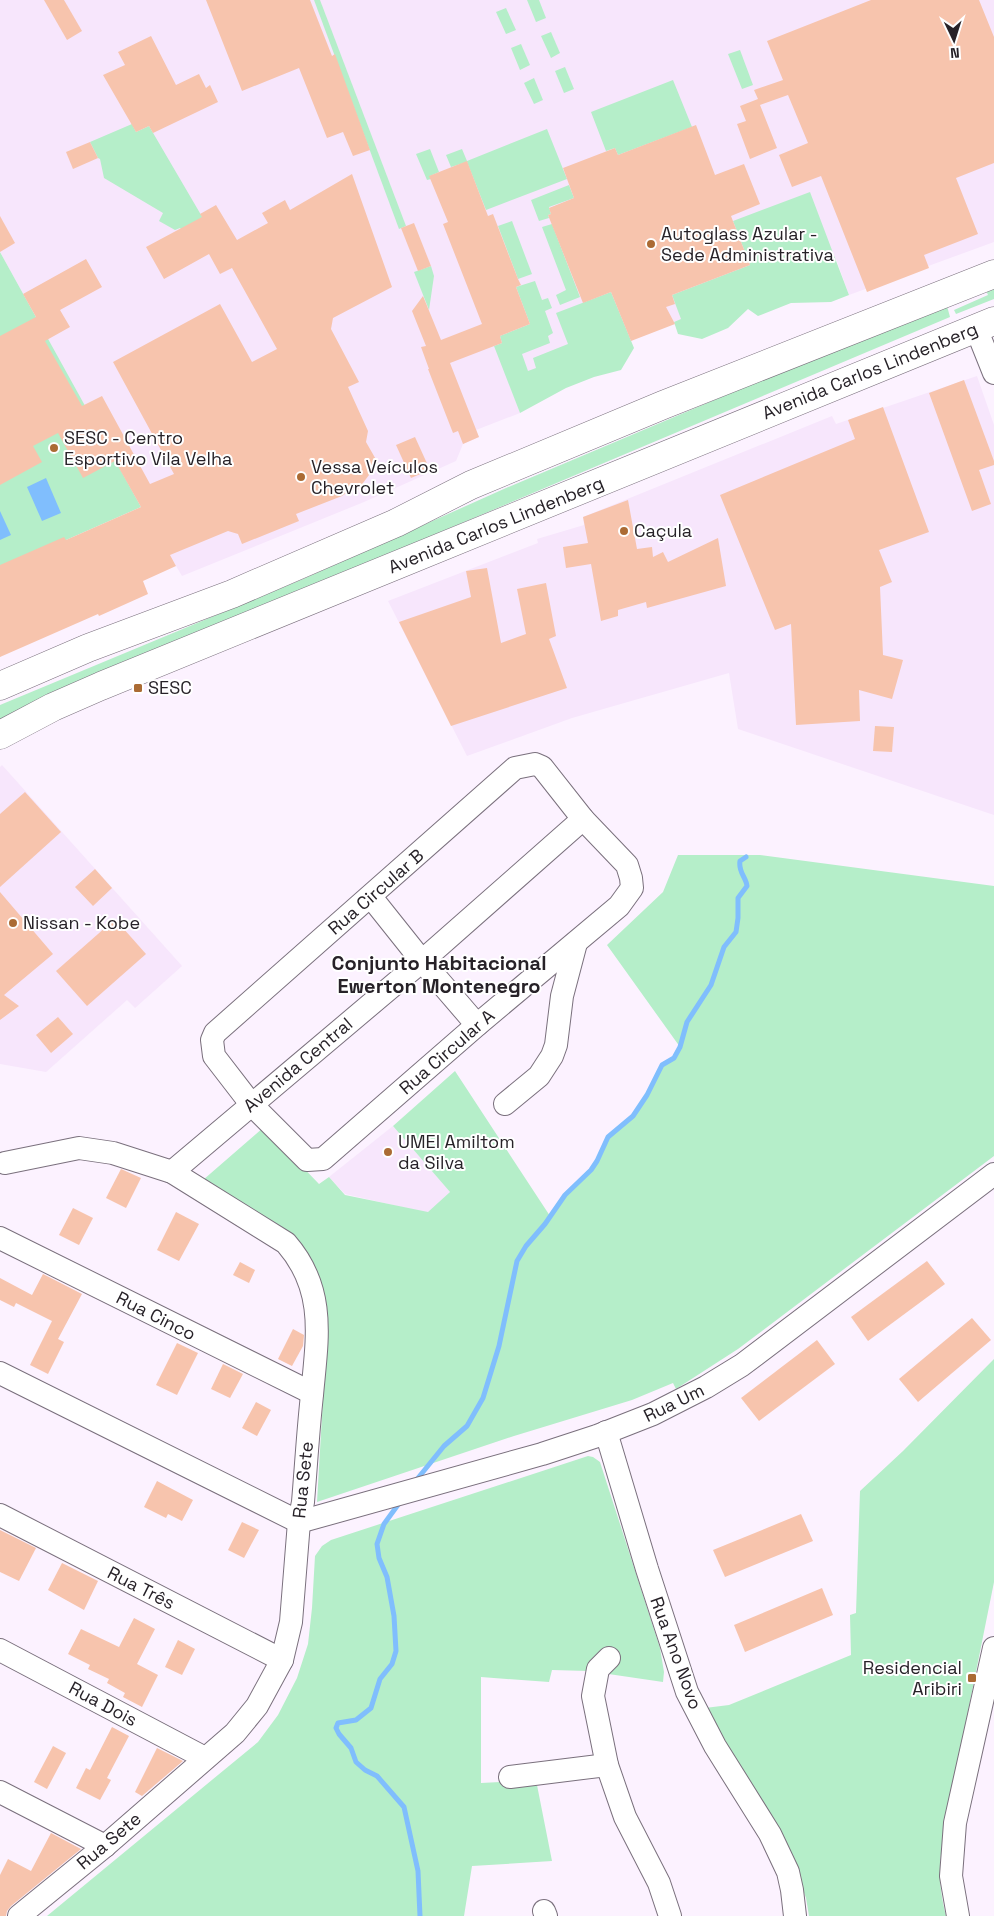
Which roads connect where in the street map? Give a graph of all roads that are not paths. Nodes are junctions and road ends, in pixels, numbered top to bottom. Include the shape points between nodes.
1 (994, 274) edge
2 (985, 325) edge
3 (994, 373) edge
4 (0, 686) edge
5 (0, 735) edge
6 (583, 819) junction
7 (371, 898) junction
8 (576, 943) junction
9 (422, 962) junction
10 (477, 1025) junction
11 (251, 1104) junction
12 (506, 1104) dead end
13 (2, 1165) edge
14 (172, 1172) junction
15 (994, 1174) edge
16 (0, 1238) edge
17 (0, 1372) edge
18 (312, 1394) junction
19 (606, 1432) junction
20 (0, 1515) edge
21 (298, 1522) junction
22 (994, 1648) edge
23 (0, 1650) edge
24 (609, 1658) dead end
25 (282, 1660) junction
26 (205, 1758) junction
27 (608, 1765) junction
28 (510, 1777) dead end
29 (0, 1792) edge
30 (105, 1846) junction
31 (19, 1916) edge
32 (670, 1916) edge
33 (795, 1916) edge
34 (958, 1916) edge

1 - 4 main road via 619,423 471,485 396,523 232,594 88,648
2 - 3 street
2 - 5 main road, Avenida Carlos Lindenberg via 101,686
6 - 7 street, Rua Circular B via 542,767 535,764 515,768
6 - 8 street, Rua Circular A via 627,865 632,888 618,906
6 - 9 street, Avenida Central
7 - 9 street
7 - 11 street, Rua Circular B via 215,1034 212,1040 214,1056
8 - 10 street, Rua Circular A
8 - 12 street via 562,996 552,1056 539,1076
9 - 10 street
9 - 11 street, Avenida Central
10 - 11 street, Rua Circular A via 323,1159 307,1160
11 - 14 street, Avenida Central
13 - 14 street, Rua Sete via 79,1148 114,1153
14 - 18 street, Rua Sete via 286,1243 298,1257 314,1294 317,1320
15 - 19 street, Rua Um via 742,1365 684,1399
16 - 18 street, Rua Cinco
17 - 21 street
18 - 21 street, Rua Sete via 303,1502
19 - 21 street, Rua Um via 542,1454
19 - 33 street, Rua Ano Novo via 687,1692 715,1746 770,1834 788,1872
20 - 25 street, Rua Três
21 - 25 street, Rua Sete via 291,1622
22 - 34 street via 955,1822 952,1876
23 - 26 street, Rua Dois
24 - 27 street via 598,1670 593,1696
25 - 26 street, Rua Sete via 257,1706 235,1733
26 - 30 street, Rua Sete
27 - 28 street
27 - 32 street via 625,1817 659,1883
29 - 30 street
30 - 31 street, Rua Sete

